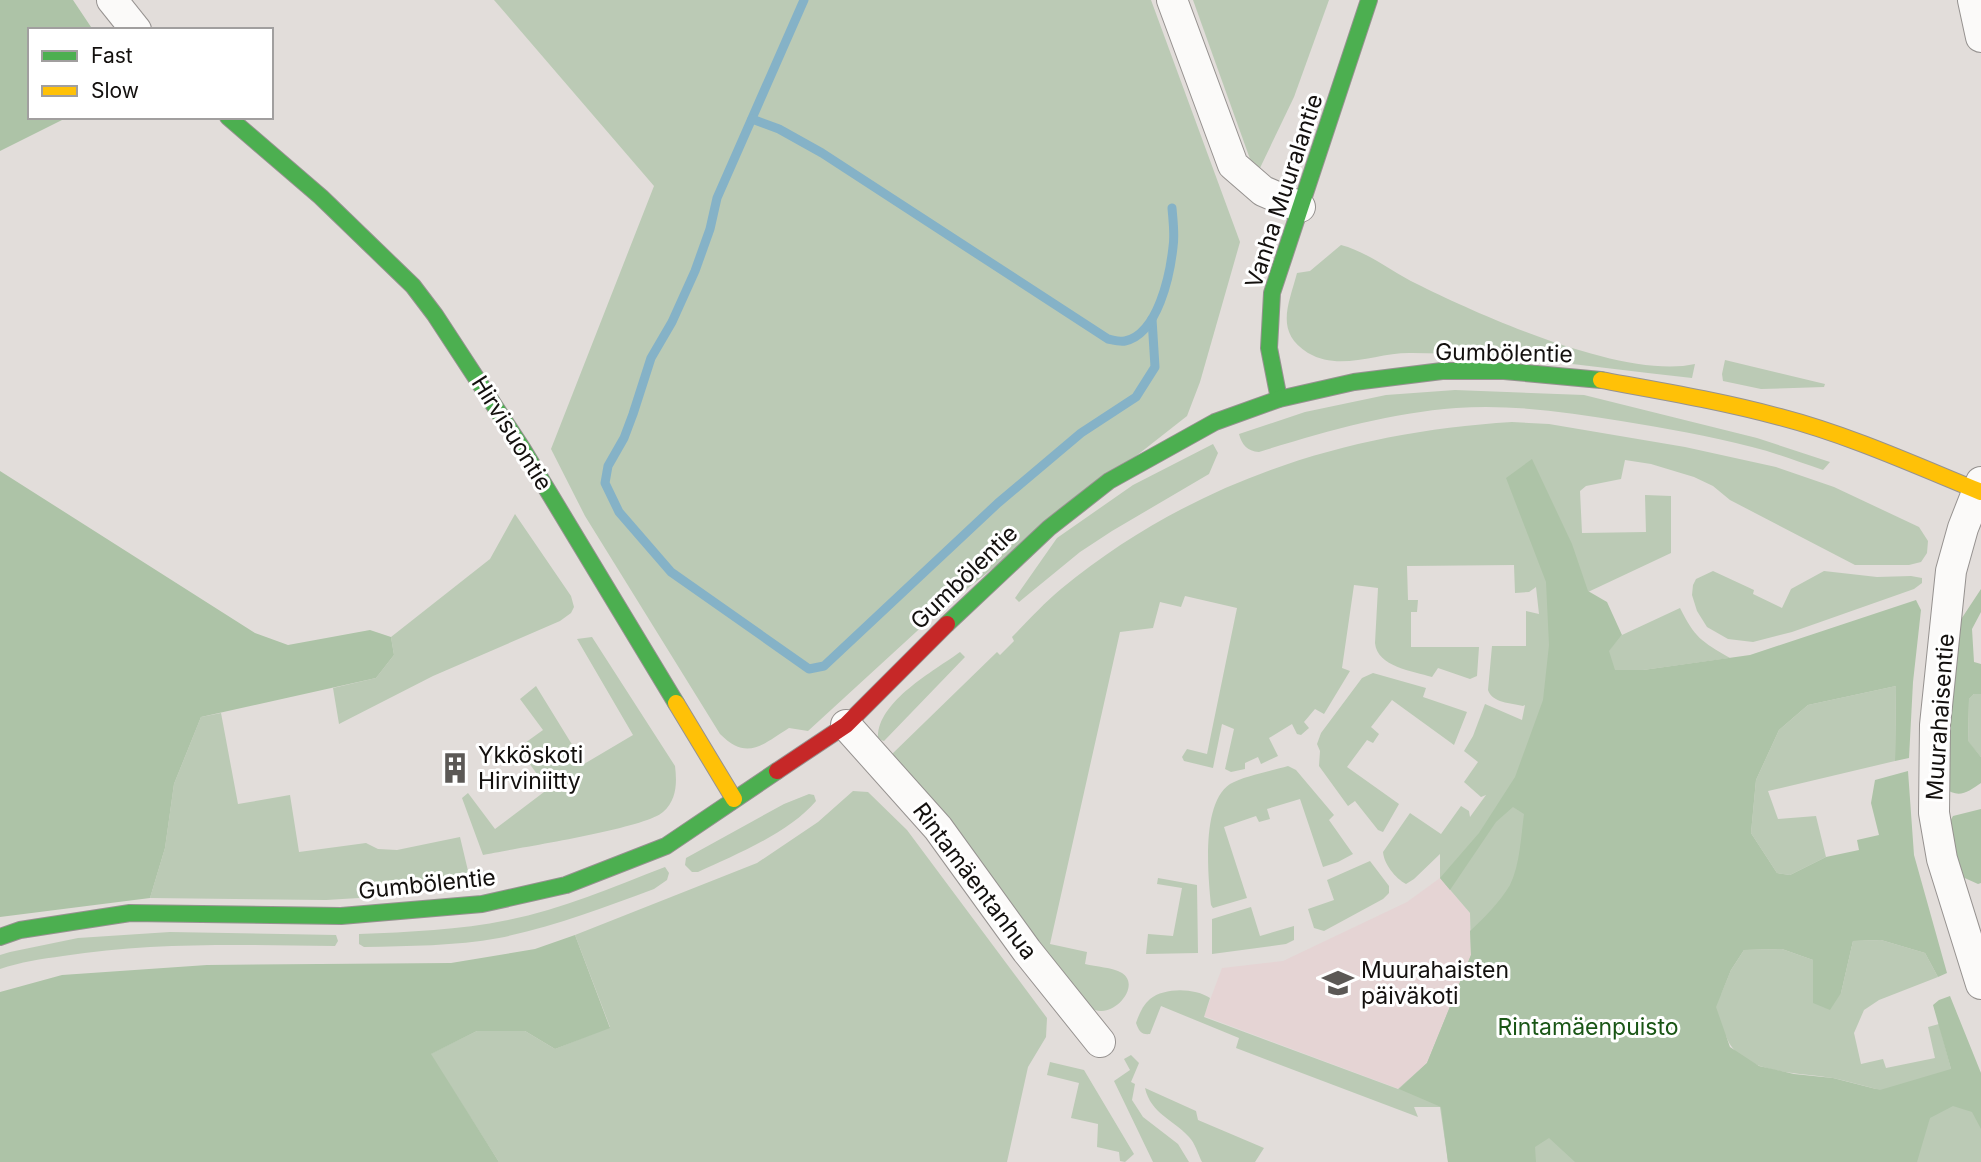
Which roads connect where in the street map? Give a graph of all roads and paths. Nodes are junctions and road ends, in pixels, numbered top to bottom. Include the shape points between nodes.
1 (111, 0) edge
2 (1172, 0) edge
3 (1369, 0) edge
4 (1973, 0) edge
5 (134, 28) edge
6 (1981, 37) edge
7 (230, 119) edge
8 (1300, 207) junction
9 (1279, 399) junction
10 (1979, 488) edge
11 (846, 724) junction
12 (734, 799) junction
13 (0, 937) edge
14 (1981, 985) edge
15 (1100, 1042) dead end

1 - 5 street
2 - 8 street via 1233,165 1263,191
3 - 8 main road, Vanha Muuralantie
4 - 6 street
7 - 12 main road, Hirvisuontie via 321,197 413,286 435,315 522,448
8 - 9 main road, Vanha Muuralantie via 1272,293 1269,348
9 - 10 main road, Gumbölentie via 1354,382 1442,371 1583,377 1782,417
9 - 11 main road, Gumbölentie via 1215,422 1109,481 1049,528
10 - 14 street, Muurahaisentie via 1951,571 1935,725 1934,813 1946,871
11 - 12 main road, Gumbölentie
11 - 15 street, Rintamäentanhua via 938,828
12 - 13 main road, Gumbölentie via 666,846 566,885 482,904 341,916 130,913

